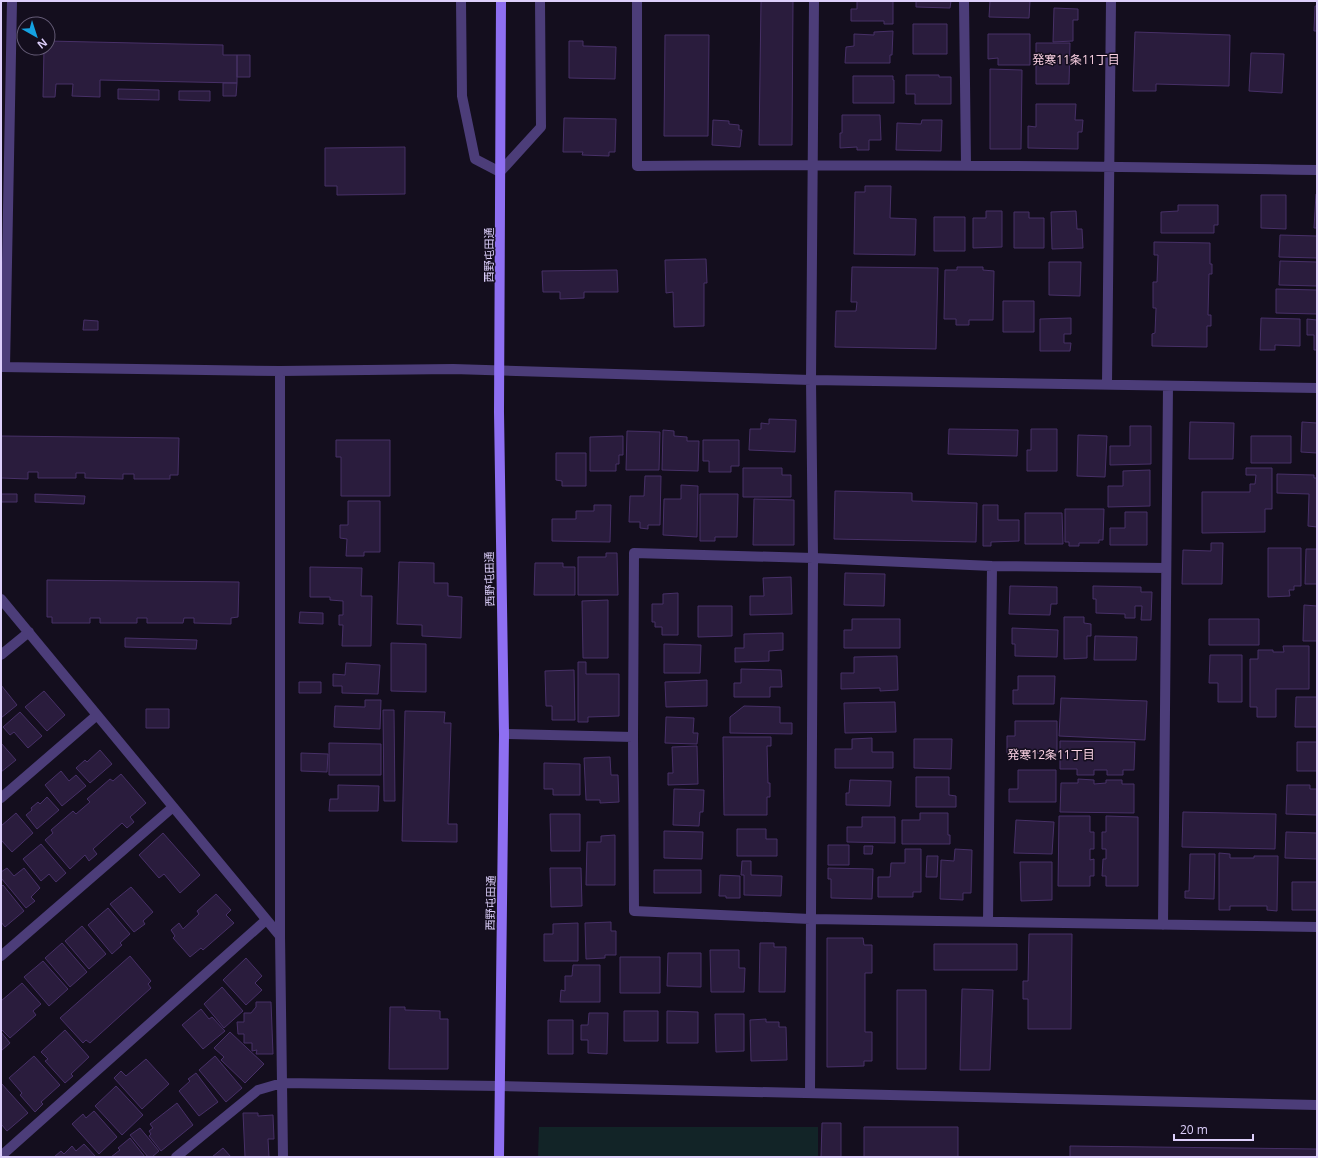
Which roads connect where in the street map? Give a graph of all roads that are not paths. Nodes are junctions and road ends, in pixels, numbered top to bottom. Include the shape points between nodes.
1 (12, 1) edge
2 (461, 1) edge
3 (501, 1) edge
4 (540, 1) edge
5 (637, 1) edge
6 (814, 1) edge
7 (964, 1) edge
8 (1111, 1) edge
9 (6, 64) edge
10 (813, 164) junction
11 (966, 165) junction
12 (1109, 166) junction
13 (1317, 170) edge
14 (500, 172) junction
15 (3, 367) edge
16 (499, 370) junction
17 (280, 372) junction
18 (811, 380) junction
19 (1107, 384) junction
20 (1168, 386) junction
21 (1317, 388) edge
22 (813, 558) junction
23 (992, 566) junction
24 (1166, 568) junction
25 (1, 598) edge
26 (29, 632) junction
27 (1, 655) edge
28 (97, 715) junction
29 (504, 734) junction
30 (633, 737) junction
31 (1, 798) edge
32 (174, 807) junction
33 (810, 919) junction
34 (266, 920) junction
35 (988, 922) junction
36 (1163, 925) junction
37 (1317, 927) edge
38 (280, 936) junction
39 (1, 956) edge
40 (282, 1083) junction
41 (500, 1086) junction
42 (810, 1093) junction
43 (1317, 1105) edge
44 (1, 1156) edge
45 (176, 1157) edge
46 (283, 1157) edge
47 (499, 1157) edge

1 - 9 street
2 - 14 street via 462,96 475,159
3 - 14 street, 西野屯田通
4 - 14 street via 541,127
5 - 10 street via 637,166
6 - 10 street
7 - 11 street
8 - 12 street
9 - 15 street
10 - 11 street
10 - 18 street
11 - 12 street
12 - 13 street
12 - 19 street
14 - 16 street, 西野屯田通
15 - 17 street
16 - 17 street
16 - 18 street
16 - 29 street, 西野屯田通
17 - 38 street
18 - 19 street
18 - 22 street
19 - 20 street
20 - 21 street
20 - 24 street
22 - 23 street
22 - 30 street via 634,553
22 - 33 street
23 - 24 street
23 - 35 street
24 - 36 street
25 - 26 street
26 - 27 street
26 - 28 street
28 - 31 street
28 - 32 street
29 - 30 street
29 - 41 street, 西野屯田通
30 - 33 street via 634,911
32 - 34 street
32 - 39 street
33 - 35 street
33 - 42 street
34 - 38 street
34 - 44 street
35 - 36 street
36 - 37 street
38 - 40 street
40 - 41 street
40 - 45 street via 258,1090
40 - 46 street
41 - 42 street
41 - 47 street, 西野屯田通
42 - 43 street

